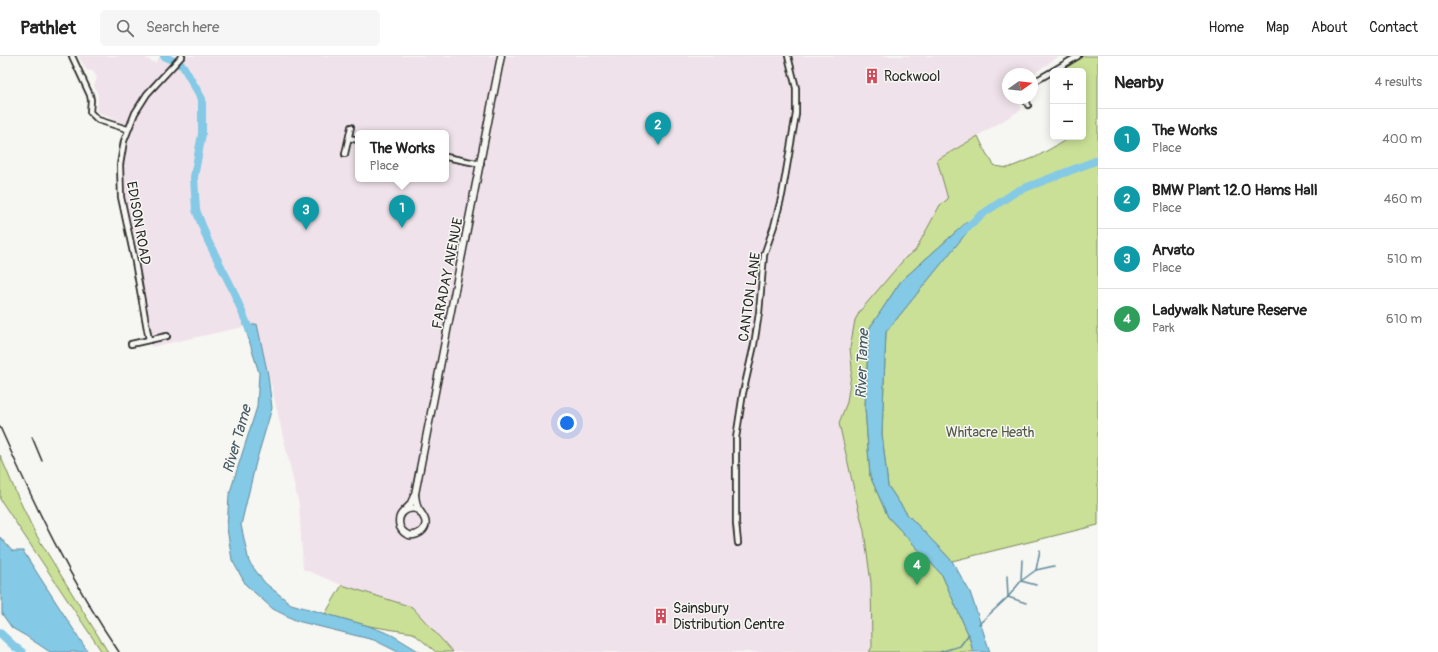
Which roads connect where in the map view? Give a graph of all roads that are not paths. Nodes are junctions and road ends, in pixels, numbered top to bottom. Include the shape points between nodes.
1 (72, 56) edge
2 (182, 56) edge
3 (501, 56) edge
4 (788, 56) edge
5 (1078, 56) edge
6 (1058, 68) edge
7 (1050, 73) edge
8 (1038, 80) edge
9 (351, 127) dead end
10 (127, 129) junction
11 (349, 138) junction
12 (355, 139) edge
13 (345, 154) dead end
14 (449, 158) edge
15 (481, 164) junction
16 (167, 336) dead end
17 (150, 340) junction
18 (131, 344) dead end
19 (415, 494) junction
20 (419, 510) junction
21 (404, 511) junction
22 (738, 543) dead end

1 - 10 street via 90,95 90,112 98,120
2 - 10 street, EDISON ROAD via 147,94
3 - 15 street, FARADAY AVENUE
4 - 22 street, CANTON LANE via 796,88 796,114 782,195 764,255 758,320 736,438
5 - 6 street
7 - 8 street
9 - 11 street
10 - 17 street, EDISON ROAD via 120,165 121,197
11 - 12 street
11 - 13 street
14 - 15 street
15 - 19 street, FARADAY AVENUE
16 - 17 street
17 - 18 street
19 - 20 street, FARADAY AVENUE
19 - 21 street, FARADAY AVENUE
20 - 21 street via 411,508
20 - 21 street via 426,524 421,532 414,535 407,534 400,527 400,517

